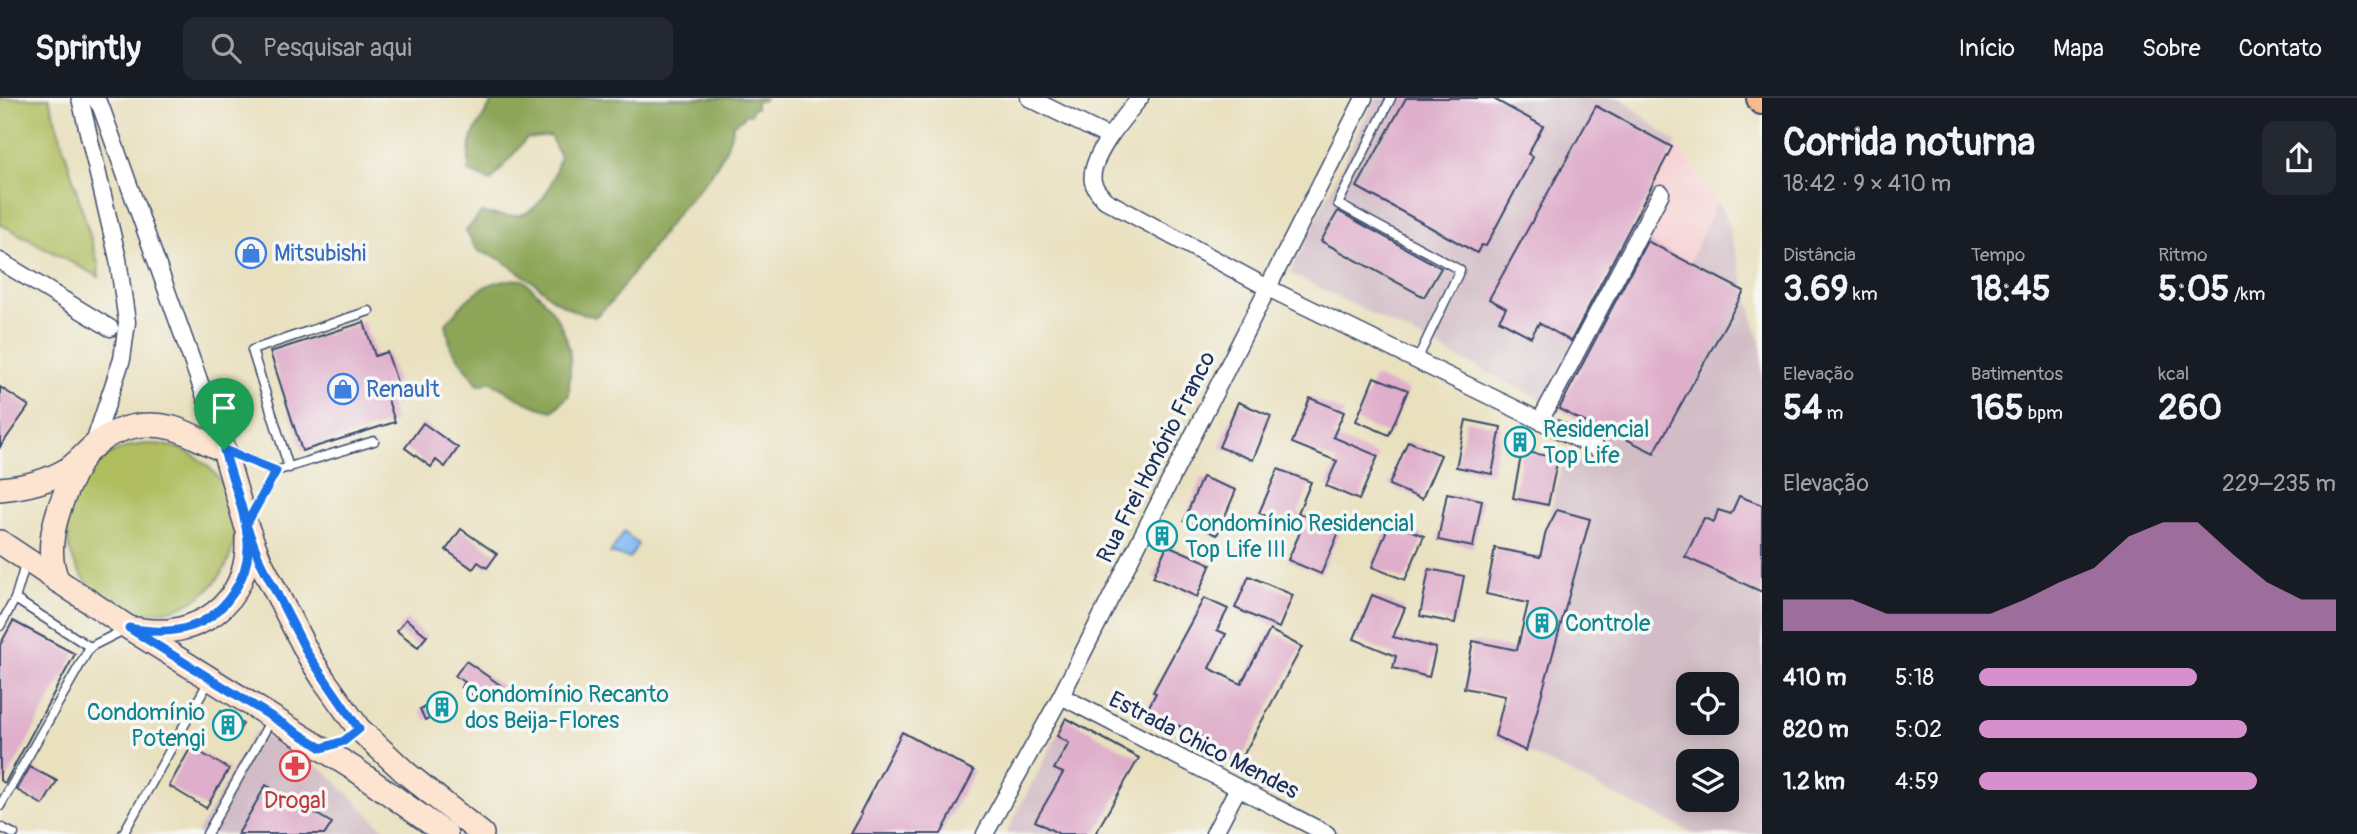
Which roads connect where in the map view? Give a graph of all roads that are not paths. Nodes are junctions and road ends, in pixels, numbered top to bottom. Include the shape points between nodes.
1 (80, 98) edge
2 (1029, 98) edge
3 (1140, 98) edge
4 (1364, 98) edge
5 (1391, 98) edge
6 (100, 101) edge
7 (1109, 137) junction
8 (1661, 194) dead end
9 (0, 261) edge
10 (1268, 288) junction
11 (369, 311) dead end
12 (110, 328) dead end
13 (1417, 360) junction
14 (1540, 421) junction
15 (374, 441) dead end
16 (1596, 448) dead end
17 (224, 450) junction
18 (88, 452) junction
19 (289, 468) junction
20 (276, 471) junction
21 (0, 489) edge
22 (246, 525) junction
23 (0, 542) edge
24 (26, 559) junction
25 (58, 580) junction
26 (15, 599) junction
27 (0, 626) edge
28 (129, 628) junction
29 (90, 647) junction
30 (210, 678) junction
31 (1061, 696) junction
32 (272, 717) junction
33 (359, 729) junction
34 (322, 748) junction
35 (1238, 788) junction
36 (392, 795) junction
37 (0, 806) edge
38 (0, 827) edge
39 (14, 834) edge
40 (123, 834) edge
41 (207, 834) edge
42 (423, 834) edge
43 (446, 834) edge
44 (482, 834) edge
45 (985, 834) edge
46 (1214, 834) edge
47 (1327, 834) edge

1 - 18 street via 118,259 127,322 122,359
2 - 7 street
3 - 7 street
4 - 10 street, Rua Frei Honório Franco
5 - 13 lane via 1338,204 1460,270
6 - 17 street
7 - 10 street via 1092,179 1105,200
8 - 14 street
9 - 12 street
10 - 13 street
10 - 31 street, Rua Frei Honório Franco
11 - 19 lane via 252,350
13 - 14 street
14 - 16 street
15 - 19 lane
17 - 18 main road via 173,428 145,425 120,429
17 - 20 lane
17 - 22 main road
18 - 21 main road via 52,477
18 - 25 main road via 70,481 51,540 51,562
19 - 20 lane
20 - 22 lane
22 - 28 main road via 246,564 238,585 219,610 185,629 152,633
22 - 33 main road via 309,656
23 - 24 main road
24 - 25 main road
24 - 26 lane
25 - 28 main road
26 - 27 lane
26 - 29 lane
28 - 29 lane
28 - 30 main road
29 - 37 lane
30 - 32 main road
30 - 40 lane
31 - 35 street, Estrada Chico Mendes
31 - 45 street, Rua Frei Honório Franco
32 - 34 main road
32 - 41 lane
33 - 34 main road via 344,741
33 - 44 main road
34 - 36 main road
35 - 46 street
35 - 47 street, Estrada Chico Mendes
36 - 42 street via 397,813
36 - 43 main road
38 - 39 lane

